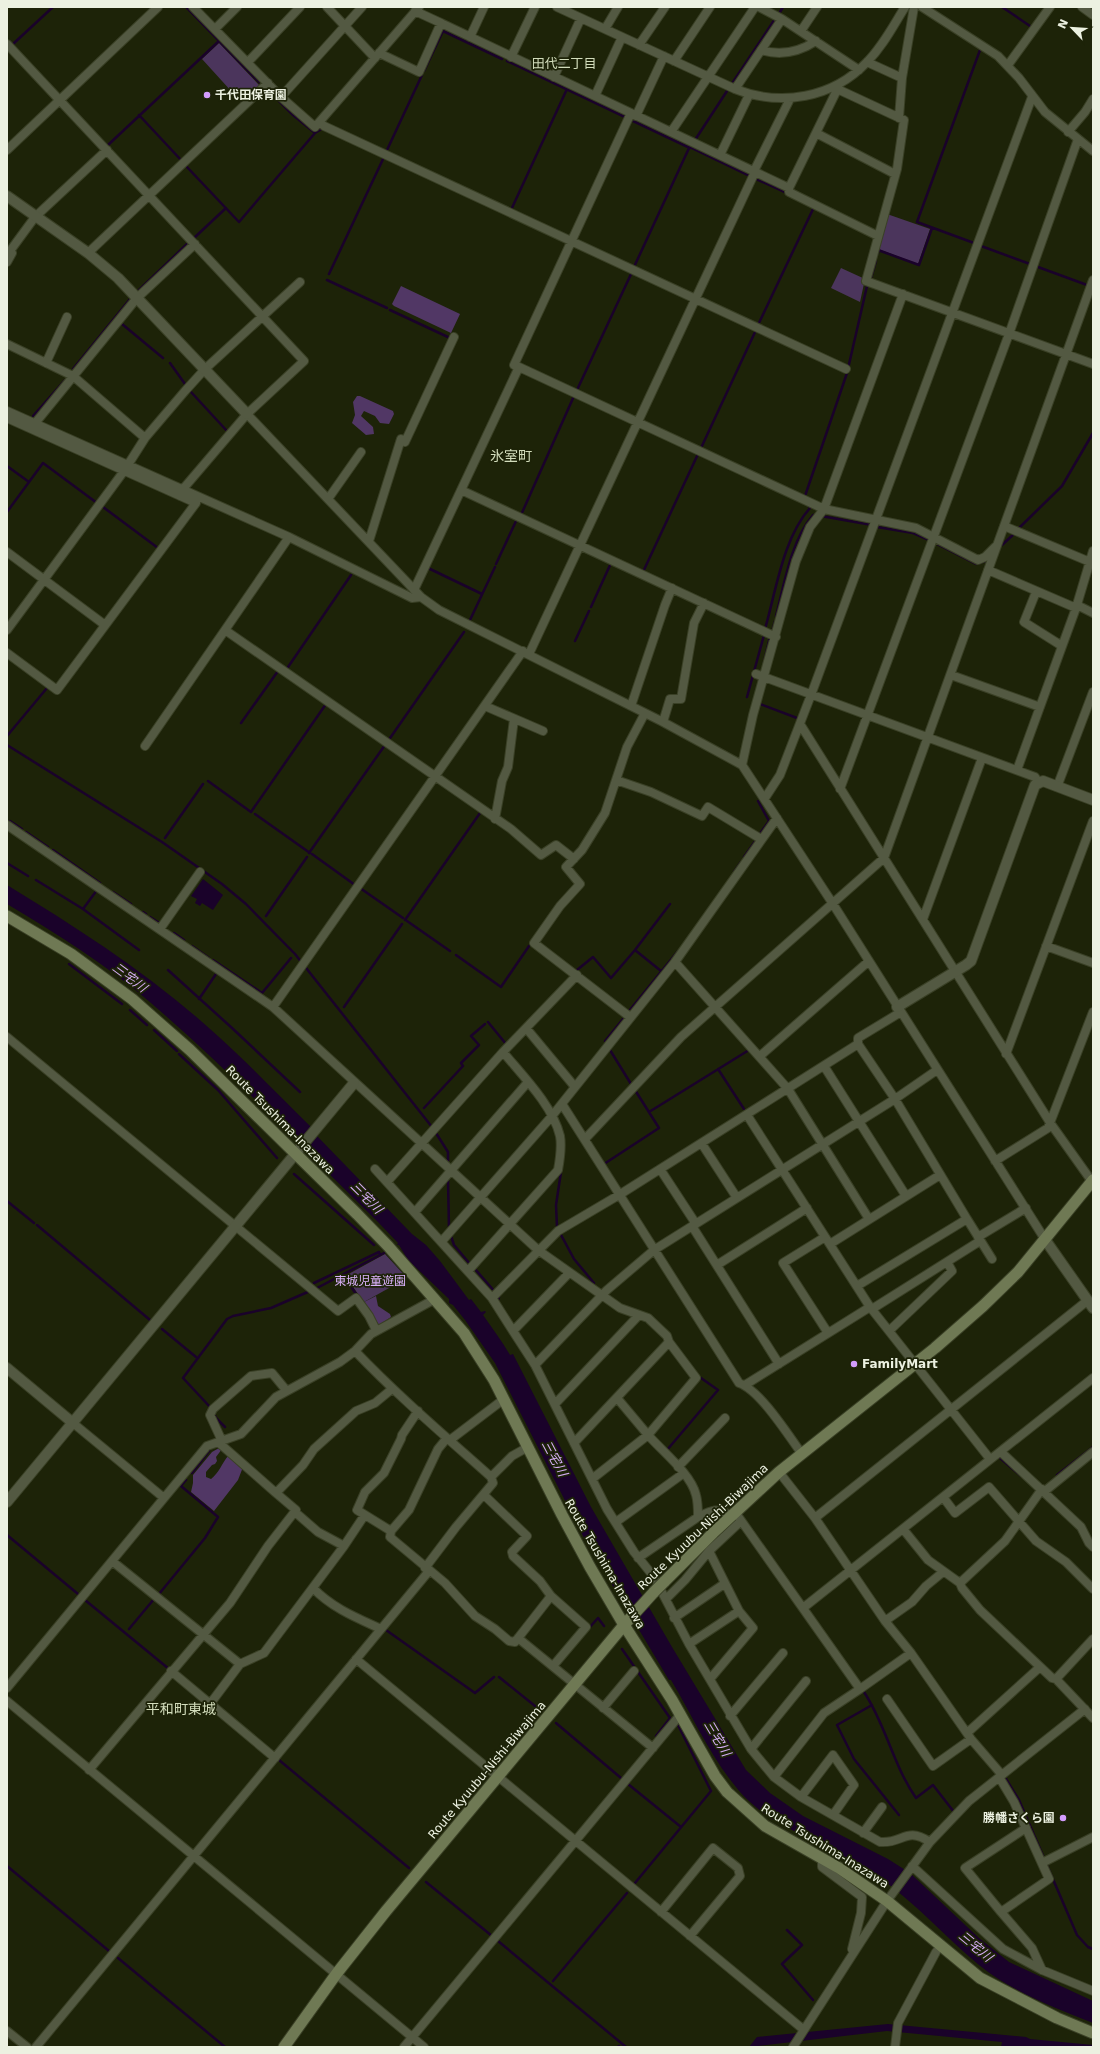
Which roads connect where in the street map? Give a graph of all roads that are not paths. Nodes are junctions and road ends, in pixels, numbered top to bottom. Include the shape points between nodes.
1 (158, 7) edge
2 (193, 7) edge
3 (237, 7) edge
4 (300, 7) edge
5 (327, 7) edge
6 (362, 7) edge
7 (484, 7) edge
8 (535, 7) edge
9 (557, 7) edge
10 (618, 7) edge
11 (665, 7) edge
12 (710, 7) edge
13 (755, 7) edge
14 (759, 7) edge
15 (817, 7) edge
16 (905, 7) edge
17 (914, 7) edge
18 (922, 7) edge
19 (1050, 7) edge
20 (1082, 7) edge
21 (417, 9) edge
22 (569, 9) edge
23 (1093, 15) edge
24 (581, 18) junction
25 (782, 18) junction
26 (441, 23) junction
27 (345, 26) junction
28 (215, 29) junction
29 (604, 29) junction
30 (801, 31) junction
31 (470, 37) junction
32 (622, 37) junction
33 (816, 41) junction
34 (7, 44) edge
35 (639, 45) junction
36 (761, 50) junction
37 (377, 56) junction
38 (664, 56) junction
39 (511, 57) junction
40 (674, 61) junction
41 (248, 62) junction
42 (867, 62) junction
43 (1008, 65) junction
44 (859, 70) junction
45 (554, 77) junction
46 (708, 77) junction
47 (902, 78) junction
48 (268, 83) junction
49 (735, 89) junction
50 (835, 89) junction
51 (749, 95) junction
52 (281, 96) junction
53 (595, 96) junction
54 (1032, 97) junction
55 (790, 99) junction
56 (1093, 99) edge
57 (59, 100) junction
58 (634, 114) junction
59 (899, 118) junction
60 (320, 122) junction
61 (671, 132) junction
62 (1068, 132) junction
63 (816, 133) junction
64 (1078, 139) junction
65 (7, 150) edge
66 (107, 150) junction
67 (1093, 151) edge
68 (720, 155) junction
69 (754, 171) junction
70 (895, 174) junction
71 (789, 188) junction
72 (149, 195) junction
73 (7, 196) edge
74 (36, 217) junction
75 (878, 236) junction
76 (571, 242) junction
77 (195, 244) junction
78 (88, 253) junction
79 (7, 262) edge
80 (1093, 280) edge
81 (300, 282) dead end
82 (903, 294) junction
83 (138, 298) junction
84 (695, 299) junction
85 (953, 313) junction
86 (262, 316) junction
87 (67, 317) dead end
88 (1009, 334) junction
89 (454, 337) dead end
90 (7, 344) edge
91 (1066, 354) junction
92 (46, 363) junction
93 (1093, 364) edge
94 (514, 365) dead end
95 (205, 369) junction
96 (846, 369) dead end
97 (73, 376) junction
98 (7, 411) edge
99 (247, 414) junction
100 (7, 418) edge
101 (638, 422) junction
102 (32, 426) junction
103 (145, 438) junction
104 (361, 452) dead end
105 (126, 468) junction
106 (461, 490) junction
107 (182, 492) junction
108 (328, 499) junction
109 (824, 509) junction
110 (876, 520) junction
111 (1004, 526) junction
112 (934, 536) junction
113 (289, 539) junction
114 (369, 541) junction
115 (998, 544) junction
116 (580, 545) junction
117 (7, 552) edge
118 (1093, 552) edge
119 (1090, 562) junction
120 (988, 570) junction
121 (44, 580) junction
122 (672, 588) junction
123 (414, 590) junction
124 (1036, 592) junction
125 (421, 597) junction
126 (704, 603) junction
127 (1077, 606) junction
128 (1093, 613) edge
129 (105, 625) junction
130 (7, 630) edge
131 (225, 630) junction
132 (776, 637) junction
133 (1062, 646) junction
134 (7, 652) edge
135 (526, 653) junction
136 (756, 674) dead end
137 (951, 675) junction
138 (764, 678) junction
139 (1093, 692) edge
140 (811, 695) junction
141 (485, 706) junction
142 (632, 706) junction
143 (1040, 707) junction
144 (645, 713) junction
145 (868, 716) junction
146 (514, 719) junction
147 (662, 722) junction
148 (800, 724) junction
149 (543, 731) dead end
150 (928, 738) junction
151 (145, 746) dead end
152 (982, 758) junction
153 (742, 765) junction
154 (1017, 770) junction
155 (435, 777) junction
156 (616, 780) junction
157 (1039, 783) junction
158 (1057, 787) junction
159 (840, 789) junction
160 (765, 798) junction
161 (1093, 800) edge
162 (777, 818) junction
163 (495, 819) junction
164 (1093, 821) edge
165 (7, 824) edge
166 (762, 839) junction
167 (884, 858) junction
168 (574, 859) junction
169 (200, 872) dead end
170 (833, 904) junction
171 (7, 916) edge
172 (923, 919) junction
173 (160, 929) junction
174 (1046, 946) junction
175 (869, 961) junction
176 (675, 962) junction
177 (1093, 963) edge
178 (955, 972) junction
179 (577, 975) junction
180 (273, 1007) junction
181 (715, 1007) junction
182 (899, 1009) junction
183 (1093, 1012) edge
184 (630, 1017) junction
185 (526, 1028) junction
186 (7, 1036) edge
187 (858, 1044) junction
188 (502, 1052) junction
189 (1006, 1054) junction
190 (760, 1056) junction
191 (824, 1066) junction
192 (937, 1070) junction
193 (528, 1082) junction
194 (354, 1083) junction
195 (575, 1087) junction
196 (788, 1089) junction
197 (895, 1099) junction
198 (562, 1104) junction
199 (747, 1115) junction
200 (552, 1116) junction
201 (858, 1122) junction
202 (1051, 1124) junction
203 (585, 1139) junction
204 (422, 1142) junction
205 (702, 1144) junction
206 (822, 1145) junction
207 (296, 1152) junction
208 (995, 1161) junction
209 (375, 1169) dead end
210 (660, 1169) junction
211 (452, 1170) junction
212 (782, 1170) junction
213 (940, 1175) junction
214 (387, 1182) junction
215 (1092, 1182) edge
216 (619, 1195) junction
217 (906, 1196) junction
218 (481, 1197) junction
219 (737, 1198) junction
220 (807, 1208) junction
221 (1026, 1208) junction
222 (414, 1212) junction
223 (869, 1219) junction
224 (967, 1220) junction
225 (511, 1225) junction
226 (694, 1225) junction
227 (236, 1226) junction
228 (979, 1239) junction
229 (828, 1240) junction
230 (1046, 1240) junction
231 (442, 1241) junction
232 (538, 1250) junction
233 (654, 1250) junction
234 (992, 1259) dead end
235 (947, 1262) junction
236 (717, 1265) junction
237 (468, 1271) junction
238 (569, 1272) junction
239 (857, 1286) junction
240 (602, 1295) junction
241 (492, 1298) junction
242 (435, 1299) junction
243 (1090, 1304) edge
244 (871, 1308) junction
245 (639, 1315) junction
246 (376, 1330) junction
247 (513, 1331) junction
248 (889, 1331) junction
249 (828, 1333) junction
250 (669, 1342) junction
251 (355, 1351) junction
252 (779, 1364) junction
253 (914, 1364) junction
254 (536, 1365) junction
255 (7, 1368) edge
256 (1093, 1378) edge
257 (745, 1385) junction
258 (392, 1389) junction
259 (286, 1390) junction
260 (617, 1398) junction
261 (504, 1399) junction
262 (555, 1404) junction
263 (951, 1409) junction
264 (418, 1411) junction
265 (725, 1418) dead end
266 (73, 1423) junction
267 (648, 1435) junction
268 (448, 1439) junction
269 (220, 1442) junction
270 (574, 1443) junction
271 (528, 1447) junction
272 (1001, 1452) junction
273 (1093, 1452) edge
274 (802, 1454) junction
275 (990, 1459) junction
276 (681, 1470) junction
277 (779, 1472) junction
278 (491, 1477) junction
279 (592, 1479) junction
280 (1043, 1490) junction
281 (276, 1493) junction
282 (484, 1495) junction
283 (944, 1497) junction
284 (164, 1498) junction
285 (7, 1502) edge
286 (295, 1512) junction
287 (364, 1516) junction
288 (736, 1516) junction
289 (698, 1517) junction
290 (815, 1518) junction
291 (616, 1522) junction
292 (1019, 1523) junction
293 (903, 1529) junction
294 (391, 1531) junction
295 (344, 1546) junction
296 (1093, 1547) edge
297 (709, 1551) junction
298 (638, 1558) junction
299 (112, 1561) junction
300 (427, 1570) junction
301 (851, 1570) junction
302 (943, 1572) junction
303 (724, 1584) junction
304 (960, 1584) junction
305 (313, 1588) junction
306 (1093, 1589) edge
307 (551, 1596) junction
308 (666, 1599) junction
309 (803, 1608) junction
310 (739, 1610) junction
311 (674, 1618) junction
312 (886, 1621) junction
313 (626, 1622) junction
314 (381, 1629) junction
315 (202, 1634) junction
316 (518, 1638) junction
317 (1093, 1639) edge
318 (689, 1644) junction
319 (783, 1653) dead end
320 (911, 1653) junction
321 (356, 1659) junction
322 (240, 1664) junction
323 (553, 1666) junction
324 (1040, 1667) junction
325 (634, 1671) dead end
326 (171, 1672) junction
327 (710, 1679) junction
328 (1056, 1679) junction
329 (806, 1681) dead end
330 (575, 1684) junction
331 (7, 1688) edge
332 (860, 1689) junction
333 (887, 1699) dead end
334 (7, 1701) edge
335 (210, 1704) junction
336 (603, 1708) junction
337 (1085, 1709) junction
338 (680, 1715) junction
339 (730, 1716) junction
340 (1093, 1718) edge
341 (969, 1736) junction
342 (653, 1748) junction
343 (751, 1749) junction
344 (275, 1758) junction
345 (90, 1770) junction
346 (1000, 1776) junction
347 (498, 1777) junction
348 (774, 1777) junction
349 (801, 1797) junction
350 (882, 1807) dead end
351 (833, 1815) junction
352 (1026, 1828) junction
353 (863, 1833) junction
354 (1093, 1837) edge
355 (576, 1841) junction
356 (930, 1842) junction
357 (194, 1856) junction
358 (822, 1858) junction
359 (1045, 1861) junction
360 (911, 1868) junction
361 (890, 1897) junction
362 (661, 1912) junction
363 (1001, 1912) junction
364 (690, 1936) junction
365 (936, 1952) dead end
366 (851, 1956) junction
367 (1042, 1970) junction
368 (337, 1973) junction
369 (1093, 1991) edge
370 (7, 2030) edge
371 (803, 2031) junction
372 (1093, 2033) edge
373 (413, 2037) junction
374 (795, 2045) edge
375 (27, 2047) edge
376 (36, 2047) edge
377 (284, 2047) edge
378 (404, 2047) edge
379 (424, 2047) edge
380 (895, 2047) edge

1 - 57 street
2 - 28 street
3 - 28 street
4 - 41 street
5 - 27 street
6 - 27 street
7 - 31 street
8 - 39 street
9 - 22 street
10 - 29 street
11 - 35 street
12 - 40 street
13 - 46 street
14 - 25 street
15 - 30 street
16 - 42 street
17 - 47 street
18 - 43 street
19 - 43 street
20 - 23 street
21 - 26 street
21 - 37 street
22 - 24 street
24 - 29 street
24 - 45 street
25 - 30 street
25 - 36 street
26 - 31 street
26 - 37 street via 418,72
27 - 37 street
27 - 52 street
28 - 41 street
29 - 32 street
30 - 33 street
31 - 39 street
32 - 35 street
32 - 53 street
33 - 36 street via 806,48 789,53
33 - 44 street
34 - 57 street
35 - 38 street
36 - 49 street
37 - 60 street
38 - 40 street
38 - 58 street
39 - 45 street
40 - 46 street
41 - 48 street
42 - 44 street
42 - 47 street
43 - 54 street
44 - 50 street
45 - 53 street
46 - 49 street
46 - 61 street
47 - 59 street
48 - 52 street
48 - 72 street
49 - 51 street
50 - 55 street
50 - 59 street
50 - 63 street
51 - 55 street
51 - 68 street
52 - 60 street via 315,127
53 - 58 street
54 - 62 street
54 - 85 street
55 - 69 street
56 - 62 street
57 - 65 street
57 - 66 street
58 - 61 street
58 - 76 street
59 - 70 street via 904,120
60 - 76 street
61 - 68 street
62 - 64 street
63 - 70 street
63 - 71 street
64 - 67 street
64 - 88 street
66 - 72 street
66 - 74 street
68 - 69 street
69 - 71 street
69 - 84 street
70 - 75 street
71 - 75 street via 789,192
72 - 77 street
72 - 78 street
73 - 74 street
74 - 78 street
74 - 79 street via 10,251 12,253
75 - 82 street via 866,281
76 - 84 street
76 - 94 street
77 - 83 street
77 - 86 street
78 - 83 street
80 - 91 street
81 - 86 street
82 - 85 street
82 - 109 street
83 - 95 street
83 - 97 street
84 - 96 street
84 - 101 street
85 - 88 street
85 - 110 street
86 - 95 street
86 - 99 street via 304,361
87 - 92 street
88 - 91 street
88 - 112 street
89 - 114 street via 405,442 400,438
90 - 92 street
91 - 93 street
91 - 111 street
92 - 97 street
95 - 99 street
95 - 103 street
97 - 102 street
97 - 103 street
98 - 102 street
99 - 107 street
99 - 108 street
100 - 102 street
101 - 106 street via 519,367
101 - 109 street
101 - 116 street
102 - 105 street
103 - 105 street
104 - 108 street
105 - 107 street
105 - 121 street
106 - 116 street
106 - 123 street
107 - 113 street
107 - 129 street via 196,503
108 - 114 street
109 - 110 street
109 - 132 street via 803,539
110 - 112 street via 916,528
110 - 140 street
111 - 115 street
111 - 119 street
112 - 115 street via 978,560 985,557
112 - 145 street
113 - 125 street via 412,598
113 - 131 street
114 - 123 street
115 - 120 street
116 - 122 street
116 - 135 street
117 - 121 street
118 - 119 street
119 - 127 street
120 - 124 street via 1035,589
120 - 137 street
121 - 129 street
121 - 130 street
122 - 126 street
122 - 142 street
123 - 125 street
124 - 127 street
124 - 133 street via 1024,622
125 - 135 street via 439,610
126 - 132 street
126 - 147 street via 694,623 681,699 670,699
127 - 128 street
127 - 133 street
129 - 134 street via 56,690
131 - 151 street
131 - 155 street
132 - 138 street
133 - 143 street
135 - 141 street
135 - 142 street
136 - 138 street
137 - 143 street
137 - 150 street
138 - 140 street
138 - 153 street
139 - 158 street
140 - 145 street
140 - 148 street
141 - 146 street
141 - 155 street
142 - 144 street
143 - 154 street
144 - 147 street
144 - 156 street via 627,747
145 - 150 street
145 - 159 street
146 - 149 street
146 - 163 street via 508,767 502,782
147 - 153 street
148 - 159 street
148 - 160 street via 780,775
150 - 152 street
150 - 167 street
152 - 154 street
152 - 172 street
153 - 160 street
154 - 157 street via 1034,777
155 - 163 street
155 - 180 street
156 - 166 street via 651,792 702,816 708,807
156 - 168 street via 605,813
157 - 158 street via 1043,781
157 - 178 street via 1035,786 971,961
158 - 161 street
159 - 167 street
160 - 162 street
162 - 166 street
162 - 170 street
163 - 168 street via 541,855 556,845
164 - 174 street
165 - 173 street
166 - 176 street
167 - 170 street
167 - 172 street
168 - 179 street via 566,867 580,884 560,906 534,943
169 - 173 street
170 - 175 street
170 - 181 street
171 - 207 main road, Route Tsushima-Inazawa via 71,954 132,999 190,1050
172 - 178 street
173 - 180 street
174 - 177 street
174 - 189 street
175 - 182 street
175 - 190 street
176 - 181 street
176 - 184 street
178 - 182 street
178 - 189 street
179 - 184 street
179 - 185 street
180 - 194 street
181 - 190 street
181 - 203 street via 681,1037
182 - 187 street via 858,1038
182 - 192 street
183 - 202 street
184 - 195 street
185 - 188 street
185 - 195 street
186 - 227 street
187 - 191 street
187 - 197 street
188 - 193 street
188 - 204 street
189 - 202 street
190 - 196 street
191 - 196 street
191 - 201 street
192 - 197 street
192 - 208 street
193 - 200 street
193 - 211 street
194 - 204 street
194 - 207 street
195 - 198 street
196 - 199 street
196 - 206 street
197 - 201 street
197 - 213 street
198 - 200 street
198 - 203 street
199 - 205 street
199 - 212 street
200 - 218 street
200 - 225 street via 560,1136 558,1170
201 - 206 street
201 - 217 street
202 - 208 street
202 - 215 street
203 - 216 street
204 - 211 street
204 - 214 street
205 - 210 street
205 - 219 street
206 - 212 street
206 - 223 street
207 - 227 street
207 - 242 main road, Route Tsushima-Inazawa
208 - 221 street
209 - 214 street
210 - 216 street
210 - 226 street
211 - 218 street
211 - 222 street
212 - 219 street
212 - 220 street
213 - 217 street
213 - 224 street
214 - 222 street
215 - 230 main road, Route Kyuubu-Nishi-Biwajima
216 - 232 street via 558,1231
216 - 233 street
217 - 223 street
218 - 225 street
218 - 231 street
219 - 226 street
220 - 229 street
220 - 236 street
221 - 228 street
221 - 230 street
222 - 231 street
223 - 229 street
224 - 228 street
224 - 239 street
225 - 232 street
225 - 237 street
226 - 233 street
226 - 236 street
227 - 246 street via 338,1311 356,1298
227 - 266 street
228 - 234 street
228 - 235 street
229 - 239 street
229 - 249 street via 783,1264
230 - 243 street
230 - 253 main road, Route Kyuubu-Nishi-Biwajima via 983,1306
231 - 237 street
232 - 238 street
232 - 241 street
233 - 240 street
233 - 257 street via 739,1383
235 - 244 street
235 - 248 street via 952,1271
236 - 252 street
237 - 241 street
238 - 240 street
238 - 247 street
239 - 244 street
240 - 245 street via 620,1308
240 - 254 street
241 - 247 street
242 - 246 street
242 - 261 main road, Route Tsushima-Inazawa via 464,1332
243 - 263 street
244 - 248 street
244 - 249 street
245 - 250 street via 654,1322
245 - 262 street
246 - 251 street
247 - 254 street
248 - 253 street
249 - 252 street
250 - 260 street
250 - 267 street via 696,1378
251 - 258 street
251 - 259 street via 340,1362
252 - 257 street
253 - 263 street
253 - 274 main road, Route Kyuubu-Nishi-Biwajima
254 - 262 street
255 - 266 street
256 - 272 street
257 - 274 street via 764,1403
258 - 264 street
258 - 281 street via 375,1403 356,1411 314,1449 303,1465
259 - 269 street via 267,1405 241,1434
259 - 269 street via 272,1373 250,1376 213,1409 210,1415
260 - 267 street
260 - 270 street
261 - 268 street
261 - 271 main road, Route Tsushima-Inazawa
262 - 270 street
263 - 275 street
263 - 290 street
264 - 268 street
264 - 287 street via 402,1435 384,1473 364,1492 356,1510
265 - 276 street
266 - 284 street
266 - 285 street
267 - 276 street
267 - 279 street
268 - 278 street
268 - 294 street via 438,1449 409,1510
269 - 281 street
269 - 284 street via 207,1446
270 - 279 street
271 - 278 street via 512,1456
271 - 313 main road, Route Tsushima-Inazawa via 562,1516
272 - 275 street
272 - 280 street
273 - 280 street
274 - 277 main road, Route Kyuubu-Nishi-Biwajima
275 - 283 street
276 - 289 street via 696,1495
276 - 291 street
277 - 288 main road, Route Kyuubu-Nishi-Biwajima
277 - 290 street
278 - 282 street via 494,1482
279 - 291 street
280 - 292 street
280 - 296 street via 1081,1527
281 - 286 street via 296,1510
282 - 300 street via 456,1527
282 - 307 street via 527,1536 512,1552 512,1556 540,1581
283 - 292 street via 955,1513 989,1487
283 - 293 street
284 - 299 street
286 - 295 street via 318,1532
286 - 315 street via 268,1546 242,1587
287 - 294 street
287 - 295 street
288 - 289 street via 718,1510
288 - 297 street
288 - 309 street
288 - 313 main road, Route Kyuubu-Nishi-Biwajima, bridge via 664,1582
289 - 298 street
290 - 301 street
291 - 298 street
292 - 304 street via 1005,1541
292 - 306 street via 1036,1541 1066,1562
293 - 301 street
293 - 302 street via 928,1560
294 - 300 street via 390,1537
295 - 305 street
297 - 303 street
297 - 308 street
298 - 308 street via 654,1577
299 - 315 street
299 - 331 street
300 - 314 street
300 - 316 street via 452,1590 475,1616 509,1642 515,1642
301 - 309 street
301 - 312 street
302 - 304 street
302 - 312 street via 912,1602
303 - 310 street
303 - 311 street
304 - 324 street via 980,1610
305 - 314 street via 322,1598 339,1609
305 - 322 street via 264,1653
307 - 316 street
307 - 323 street via 586,1627
308 - 311 street
309 - 332 street
310 - 318 street
310 - 327 street via 753,1628
311 - 318 street
312 - 320 street
313 - 330 main road, Route Kyuubu-Nishi-Biwajima
313 - 338 main road, Route Tsushima-Inazawa
314 - 321 street
315 - 322 street
315 - 326 street
316 - 323 street
317 - 328 street
318 - 327 street
319 - 339 street
320 - 332 street
320 - 341 street
321 - 344 street
321 - 347 street
322 - 335 street
323 - 330 street
324 - 328 street
324 - 341 street
325 - 336 street
326 - 335 street
326 - 345 street
327 - 339 street
328 - 337 street
329 - 343 street
330 - 336 street
330 - 347 main road, Route Kyuubu-Nishi-Biwajima
332 - 348 street via 824,1713
333 - 341 street via 933,1766
334 - 345 street
335 - 344 street
336 - 342 street
337 - 340 street
337 - 346 street
338 - 342 street
338 - 358 main road, Route Tsushima-Inazawa via 715,1776 742,1808 776,1833
339 - 343 street
341 - 346 street
342 - 355 street
343 - 348 street
344 - 357 street
345 - 357 street
346 - 352 street
346 - 356 street via 969,1801
347 - 355 street
347 - 368 main road, Route Kyuubu-Nishi-Biwajima
348 - 349 street
349 - 351 street
349 - 351 street via 833,1755 854,1785
350 - 353 street
351 - 353 street
352 - 359 street
352 - 363 street via 965,1868
353 - 356 street via 880,1842 889,1842 912,1834
354 - 359 street
355 - 362 street
355 - 373 street
356 - 360 street
357 - 368 street
357 - 376 street
358 - 361 main road, Route Tsushima-Inazawa
358 - 366 street via 822,1867 862,1897
359 - 363 street via 1049,1880
360 - 361 street
360 - 367 street via 1003,1949
361 - 366 street
361 - 372 main road, Route Tsushima-Inazawa via 980,1978 1036,2008
362 - 364 street
362 - 364 street via 713,1848 738,1868 740,1876
363 - 367 street via 1032,1948
364 - 371 street
365 - 380 street via 898,2023
366 - 371 street
367 - 369 street
368 - 373 street
368 - 377 main road, Route Kyuubu-Nishi-Biwajima
370 - 375 street
371 - 374 street
373 - 378 street
373 - 379 street

